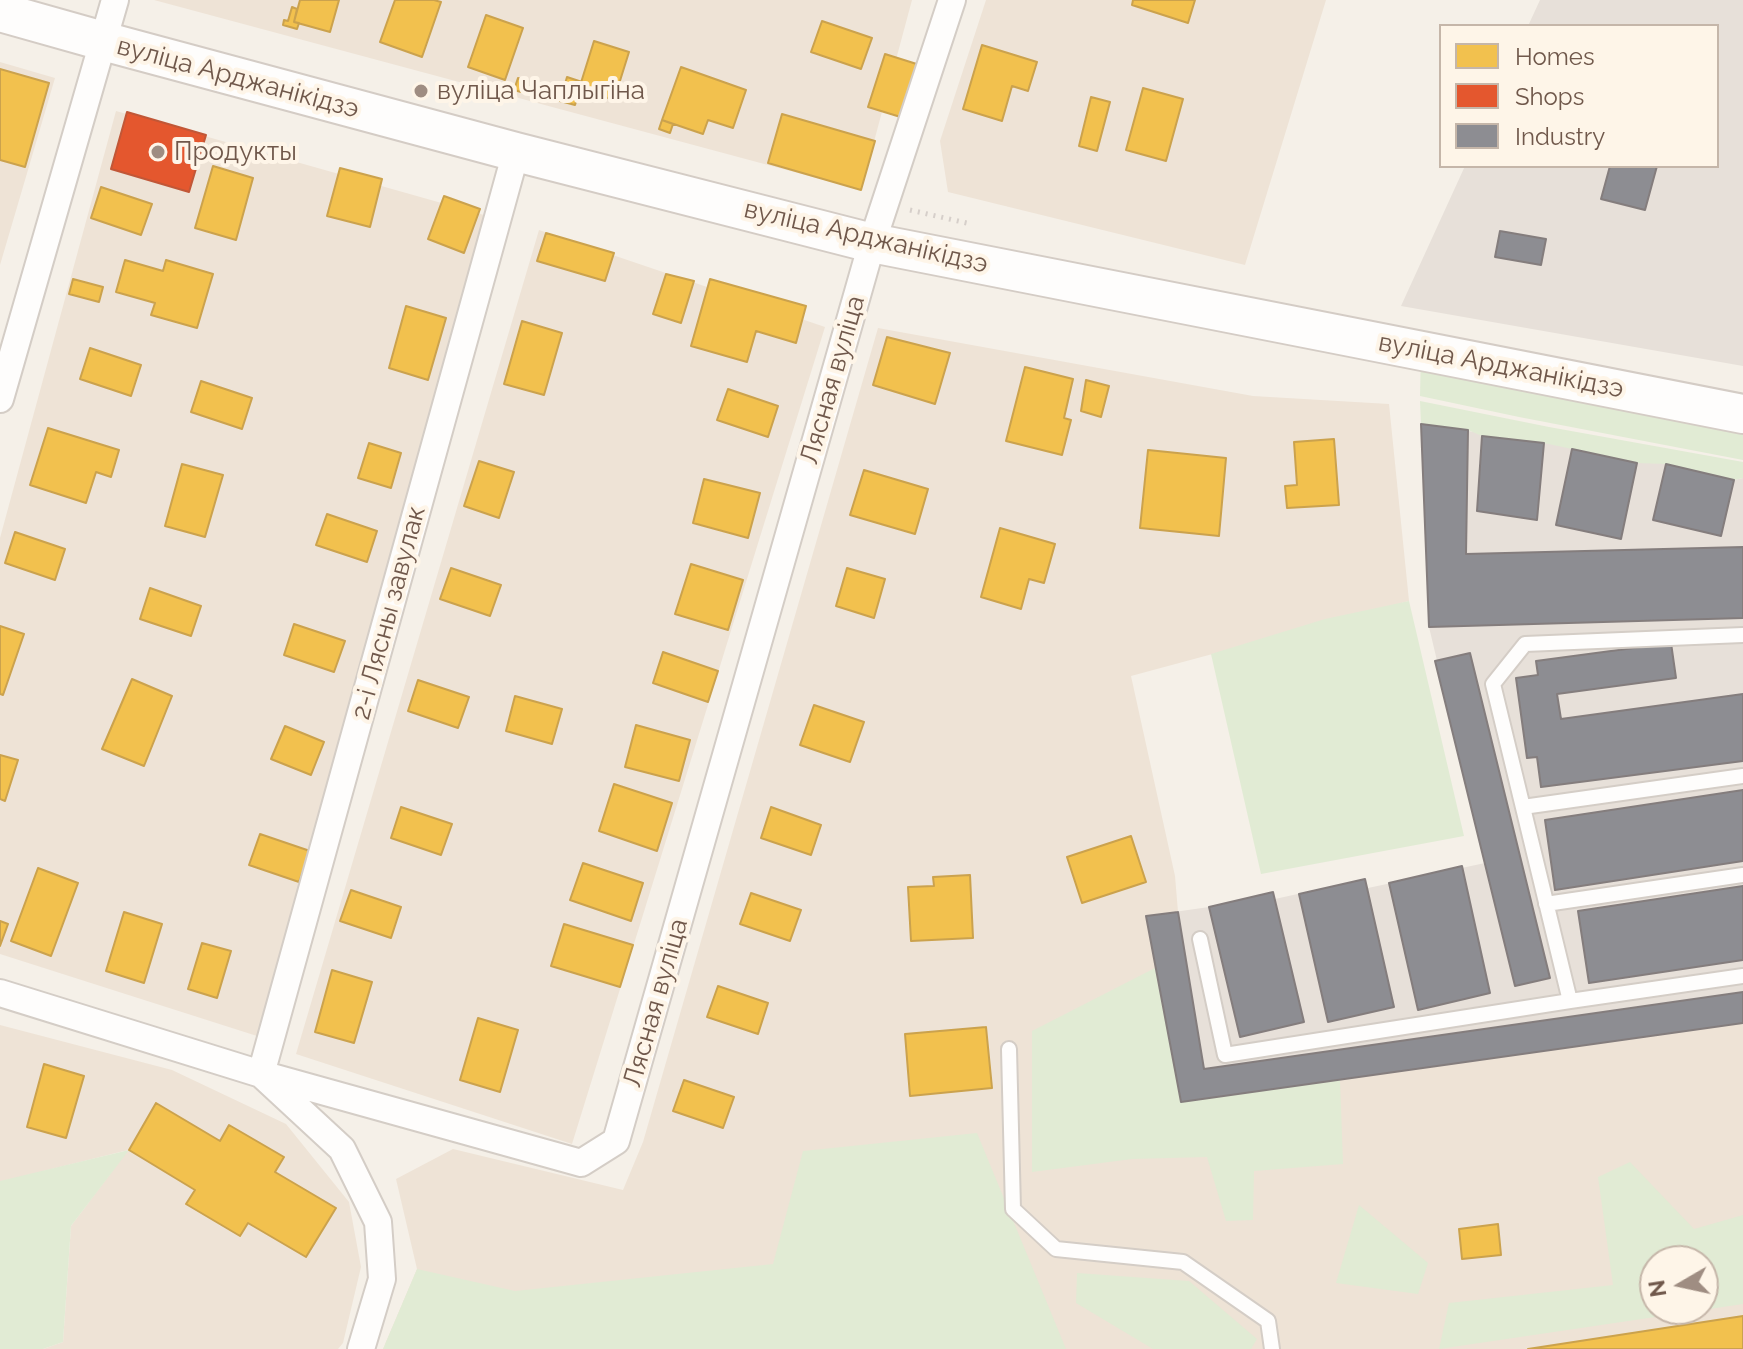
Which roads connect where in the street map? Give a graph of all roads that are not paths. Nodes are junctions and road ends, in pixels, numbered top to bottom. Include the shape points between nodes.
1 (115, 0) edge
2 (952, 0) edge
3 (0, 12) edge
4 (103, 41) junction
5 (516, 152) junction
6 (872, 243) junction
7 (9, 334) edge
8 (0, 399) edge
9 (1743, 414) edge
10 (1743, 635) edge
11 (1743, 776) edge
12 (1523, 807) junction
13 (1743, 875) edge
14 (1546, 904) junction
15 (1200, 939) dead end
16 (1743, 976) edge
17 (0, 993) edge
18 (1570, 1001) junction
19 (1009, 1049) dead end
20 (261, 1074) junction
21 (361, 1349) edge
22 (1272, 1349) edge

1 - 4 street
2 - 6 street, Лясная вуліца
3 - 4 main road, вуліца Арджанікідзэ
4 - 5 main road, вуліца Арджанікідзэ
4 - 7 street
5 - 6 main road, вуліца Арджанікідзэ
5 - 20 street, 2-і Лясны завулак
6 - 9 main road, вуліца Арджанікідзэ
6 - 20 street, Лясная вуліца via 616,1141 581,1163
7 - 8 street
10 - 12 lane via 1525,644 1493,684
11 - 12 lane
12 - 14 lane
13 - 14 lane
14 - 18 lane
15 - 18 lane via 1225,1055
16 - 18 lane
17 - 20 street, Лясная вуліца
19 - 22 lane via 1013,1209 1056,1249 1183,1262 1268,1321
20 - 21 street via 342,1149 378,1222 382,1279

